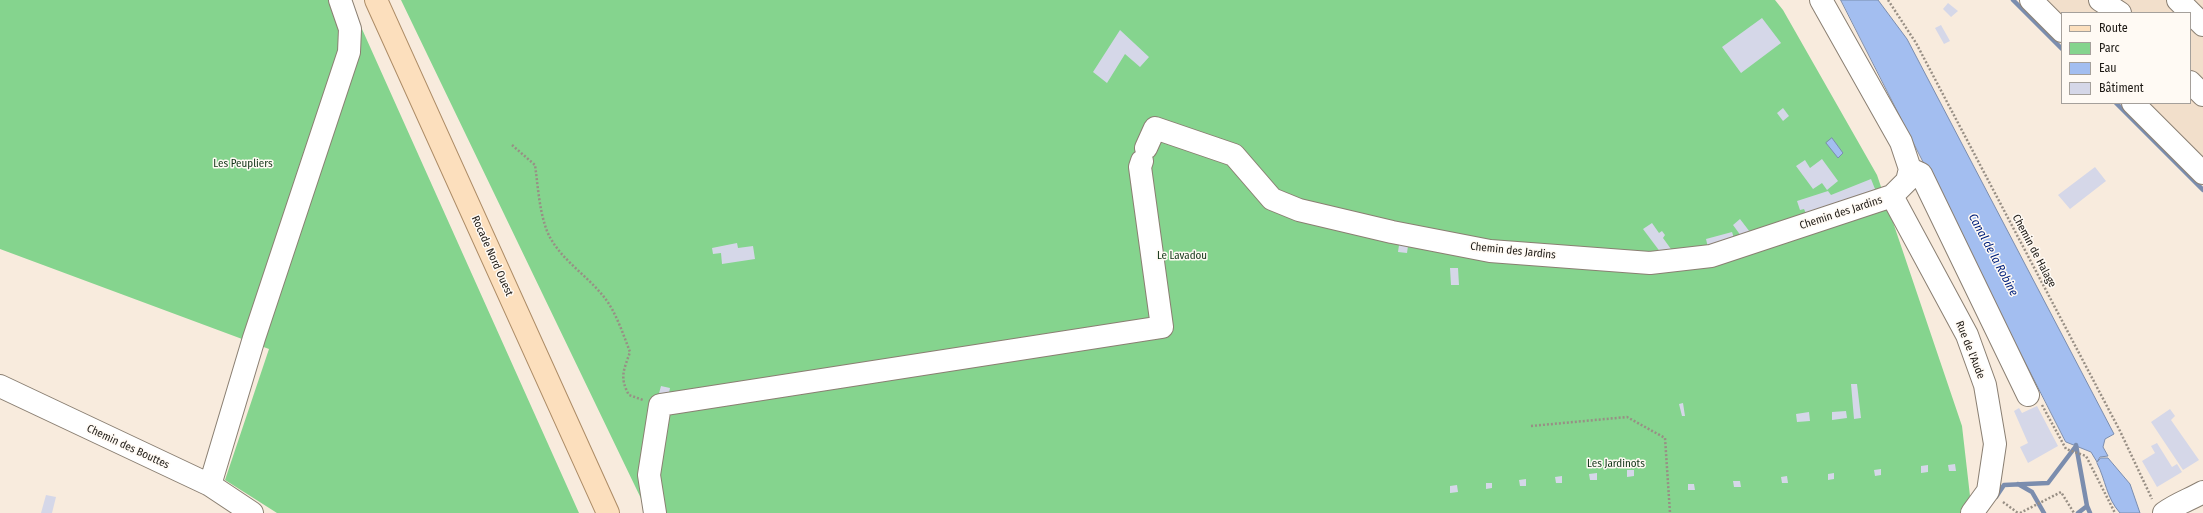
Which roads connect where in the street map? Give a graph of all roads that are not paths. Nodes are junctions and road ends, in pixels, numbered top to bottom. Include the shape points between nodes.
1 (340, 0) edge
2 (376, 0) edge
3 (1821, 0) edge
4 (2031, 0) edge
5 (2100, 0) edge
6 (2178, 0) edge
7 (2118, 12) edge
8 (2190, 12) edge
9 (2191, 13) edge
10 (2203, 25) edge
11 (2061, 30) edge
12 (2191, 83) edge
13 (2203, 95) edge
14 (2135, 104) edge
15 (1910, 170) junction
16 (2203, 173) edge
17 (1892, 196) junction
18 (0, 386) edge
19 (2028, 395) road end
20 (210, 485) junction
21 (2195, 501) edge
22 (2158, 507) edge
23 (252, 513) edge
24 (608, 513) edge
25 (655, 513) edge
26 (1972, 513) edge

1 - 20 street via 350,29 349,52 254,338
2 - 24 main road, Rocade Nord Ouest
3 - 15 street via 1901,142
4 - 11 street
5 - 7 street
6 - 8 street
9 - 10 street
12 - 13 street
14 - 16 street
15 - 17 street via 1907,180
15 - 19 street via 1921,174
17 - 25 street, Chemin des Jardins via 1712,256 1650,263 1490,251 1299,210 1272,199 1234,155 1156,128 1140,167 1162,327 660,405 650,475
17 - 26 street, Rue de l'Aude via 1967,335 1985,385 1996,444 1988,491
18 - 20 street, Chemin des Bouttes
20 - 23 street, Chemin des Bouttes
21 - 22 street

